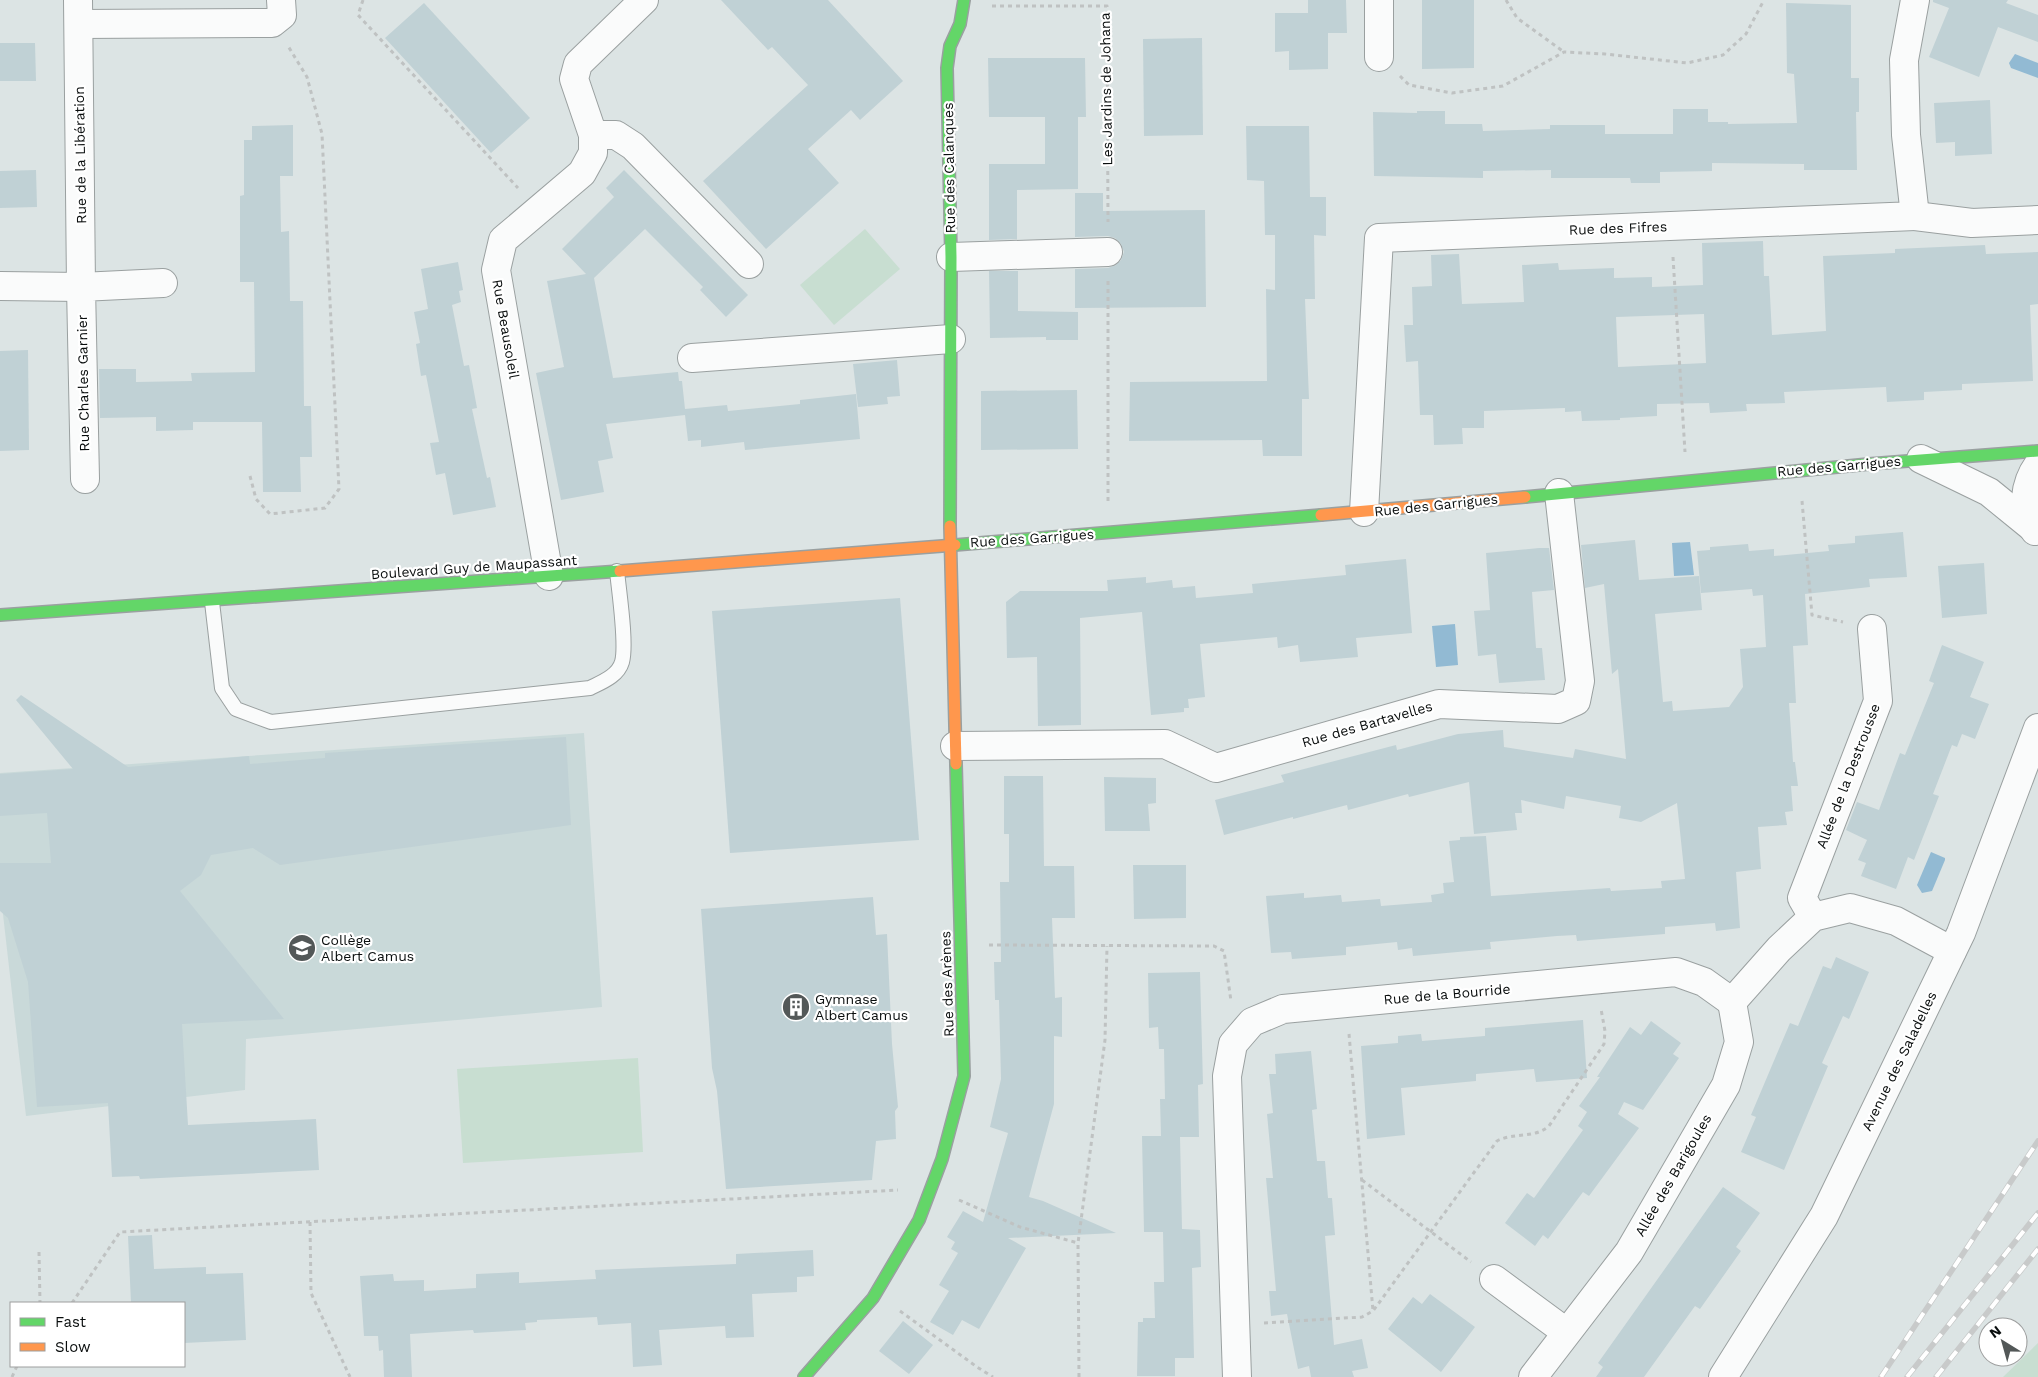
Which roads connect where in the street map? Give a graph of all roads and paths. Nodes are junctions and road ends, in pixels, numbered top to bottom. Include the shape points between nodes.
1 (363, 0) edge
2 (644, 0) edge
3 (1379, 0) edge
4 (1506, 0) edge
5 (1764, 0) edge
6 (1915, 0) edge
7 (964, 3) edge
8 (277, 11) edge
9 (78, 12) edge
10 (1564, 52) junction
11 (1379, 57) joint
12 (594, 135) junction
13 (538, 210) junction
14 (1915, 216) junction
15 (2038, 220) edge
16 (1671, 226) junction
17 (1108, 252) junction
18 (951, 257) junction
19 (749, 264) dead end
20 (163, 283) dead end
21 (0, 286) edge
22 (81, 287) junction
23 (951, 339) junction
24 (692, 358) dead end
25 (2038, 451) edge
26 (1921, 458) junction
27 (2038, 465) edge
28 (1800, 470) junction
29 (250, 476) dead end
30 (85, 479) dead end
31 (1687, 481) junction
32 (1559, 493) junction
33 (1364, 512) junction
34 (2035, 530) edge
35 (1108, 532) junction
36 (950, 545) junction
37 (617, 571) junction
38 (549, 576) junction
39 (212, 602) junction
40 (0, 615) edge
41 (1872, 629) joint
42 (2038, 728) edge
43 (955, 746) junction
44 (1813, 917) junction
45 (961, 944) junction
46 (1107, 946) junction
47 (1952, 951) junction
48 (1597, 980) junction
49 (1732, 1002) junction
50 (1346, 1003) junction
51 (1252, 1022) junction
52 (1362, 1180) junction
53 (931, 1188) junction
54 (310, 1222) junction
55 (1431, 1232) junction
56 (1078, 1243) junction
57 (39, 1252) dead end
58 (1494, 1279) joint
59 (873, 1298) junction
60 (40, 1302) edge
61 (73, 1302) edge
62 (1373, 1311) junction
63 (1236, 1325) junction
64 (1566, 1332) junction
65 (350, 1377) edge
66 (804, 1377) edge
67 (994, 1377) edge
68 (1079, 1377) edge
69 (1237, 1377) edge
70 (1533, 1377) edge
71 (1723, 1377) edge

1 - 13 path via 358,14
2 - 12 street, Rue Beausoleil via 578,64 574,79
3 - 11 street
4 - 10 path via 1517,18
5 - 10 path via 1746,34 1723,55 1687,63
6 - 14 street via 1904,60 1906,135
7 - 17 path, Les Jardins de Johana via 1107,6
7 - 18 street, Rue des Calanques via 960,24 950,46 947,68
8 - 9 street, Rue de la Libération via 160,23
8 - 29 path via 307,77 322,134 339,490 325,508 270,514 256,499
9 - 22 street, Rue de la Libération
10 - 11 path via 1503,86 1452,93 1409,85
12 - 13 street, Rue Beausoleil via 593,153 582,173
12 - 19 street via 616,135 633,146
13 - 38 street, Rue Beausoleil via 504,240 496,270
14 - 15 street, Rue des Fifres via 1972,223
14 - 16 street, Rue des Fifres
16 - 31 path
16 - 33 street, Rue des Fifres via 1379,238
17 - 18 street
17 - 35 path, Les Jardins de Johana
18 - 23 street, Rue des Calanques
20 - 22 street
21 - 22 street
22 - 30 street, Rue Charles Garnier
23 - 24 street
23 - 36 street, Rue des Calanques
25 - 26 street, Rue des Garrigues
26 - 28 street, Rue des Garrigues
26 - 34 street, Rue des Garrigues via 1989,492
27 - 34 street via 2026,492 2026,510
28 - 31 street, Rue des Garrigues
28 - 41 path via 1812,615
31 - 32 street, Rue des Garrigues
32 - 33 street, Rue des Garrigues
32 - 43 street, Rue des Bartavelles via 1580,681 1576,701 1558,709 1439,704 1216,768 1165,744
33 - 35 street, Rue des Garrigues
35 - 36 street, Rue des Garrigues
36 - 37 street, Boulevard Guy de Maupassant
36 - 43 street, Rue des Arènes
37 - 38 street, Boulevard Guy de Maupassant
37 - 39 lane via 622,662 611,677 590,688 271,722 236,709 222,688
38 - 39 street, Boulevard Guy de Maupassant
39 - 40 street, Boulevard Guy de Maupassant
41 - 44 street, Allée de la Destrousse via 1878,701 1802,898
42 - 47 street, Avenue des Saladelles
43 - 45 street, Rue des Arènes
44 - 47 street via 1850,908 1896,921
44 - 49 street via 1779,949
45 - 46 path
45 - 53 street, Rue des Arènes via 964,1076
46 - 51 path via 1214,946 1224,951 1231,1003 1240,1016
46 - 56 path via 1105,1040
47 - 71 street, Avenue des Saladelles via 1824,1216
48 - 49 street, Rue de la Bourride via 1676,972 1704,982
48 - 50 street, Rue de la Bourride
48 - 55 path via 1604,1044 1549,1126 1541,1133 1506,1136 1497,1141
49 - 64 street, Allée des Barigoules via 1739,1042 1726,1085 1629,1252
50 - 51 street, Rue de la Bourride via 1283,1009
50 - 52 path
51 - 63 street, Rue de la Bourride via 1233,1044 1227,1076
52 - 55 path
52 - 62 path
53 - 54 path
53 - 56 path via 1020,1227
53 - 59 street, Rue des Arènes via 919,1220
54 - 61 path via 120,1232
54 - 65 path via 311,1293
55 - 58 path
55 - 62 path
56 - 68 path
57 - 60 path
58 - 64 street
59 - 66 street, Rue des Arènes
59 - 67 path via 896,1308
62 - 63 path via 1362,1317
63 - 69 street, Rue de la Bourride
64 - 70 street, Allée des Barigoules

